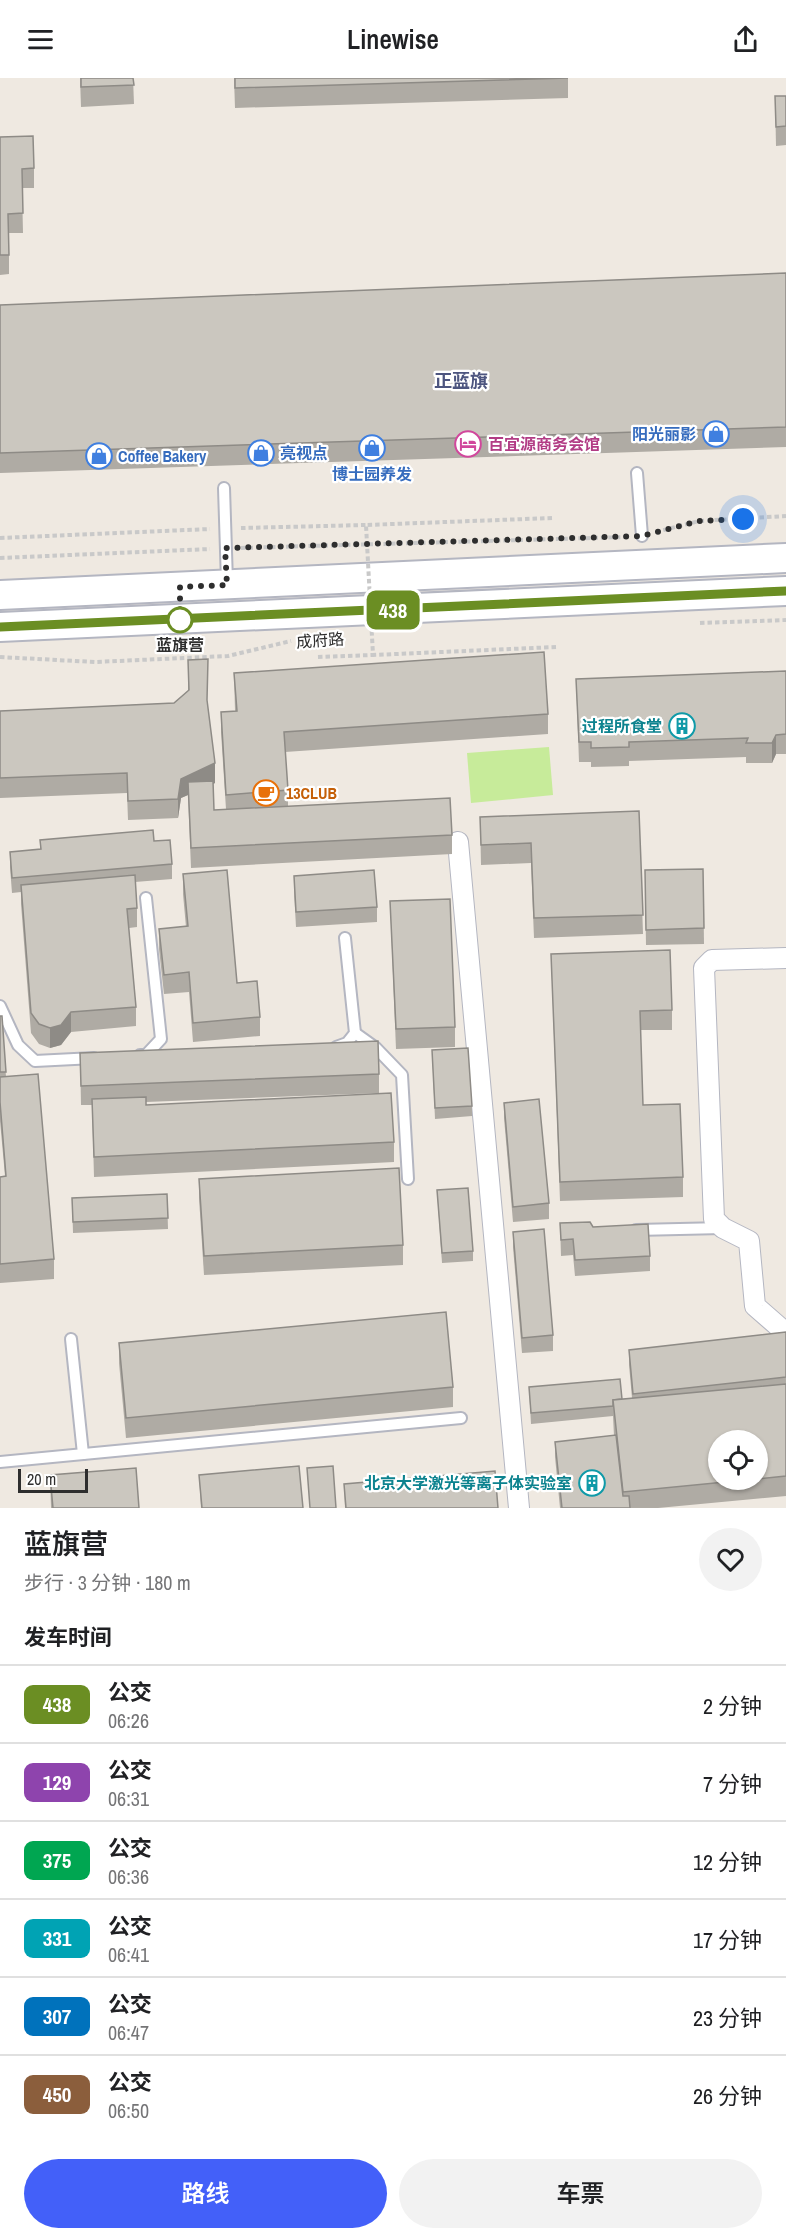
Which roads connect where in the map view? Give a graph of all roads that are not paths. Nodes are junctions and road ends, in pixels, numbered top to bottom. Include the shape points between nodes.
1 (637, 473) dead end
2 (224, 488) dead end
3 (642, 536) road end
4 (786, 558) edge
5 (227, 585) junction
6 (786, 591) edge
7 (0, 595) edge
8 (0, 627) edge
9 (458, 842) dead end
10 (146, 898) dead end
11 (345, 938) dead end
12 (786, 958) edge
13 (0, 1006) edge
14 (355, 1033) junction
15 (322, 1048) edge
16 (124, 1056) edge
17 (102, 1057) edge
18 (408, 1179) dead end
19 (723, 1228) junction
20 (619, 1231) edge
21 (786, 1333) edge
22 (71, 1339) dead end
23 (461, 1418) dead end
24 (83, 1455) junction
25 (0, 1462) edge
26 (519, 1508) edge

1 - 3 lane
2 - 5 lane
4 - 5 main road
5 - 7 main road
6 - 8 main road, 成府路
9 - 26 street
10 - 16 lane via 164,1042 146,1055
11 - 14 lane
12 - 19 street via 712,960 704,968 714,1219
13 - 17 lane via 18,1045 35,1061
14 - 15 lane via 347,1043
14 - 18 lane via 402,1075
19 - 20 lane
19 - 21 street via 749,1241 755,1306
22 - 24 lane
23 - 24 lane
24 - 25 lane

